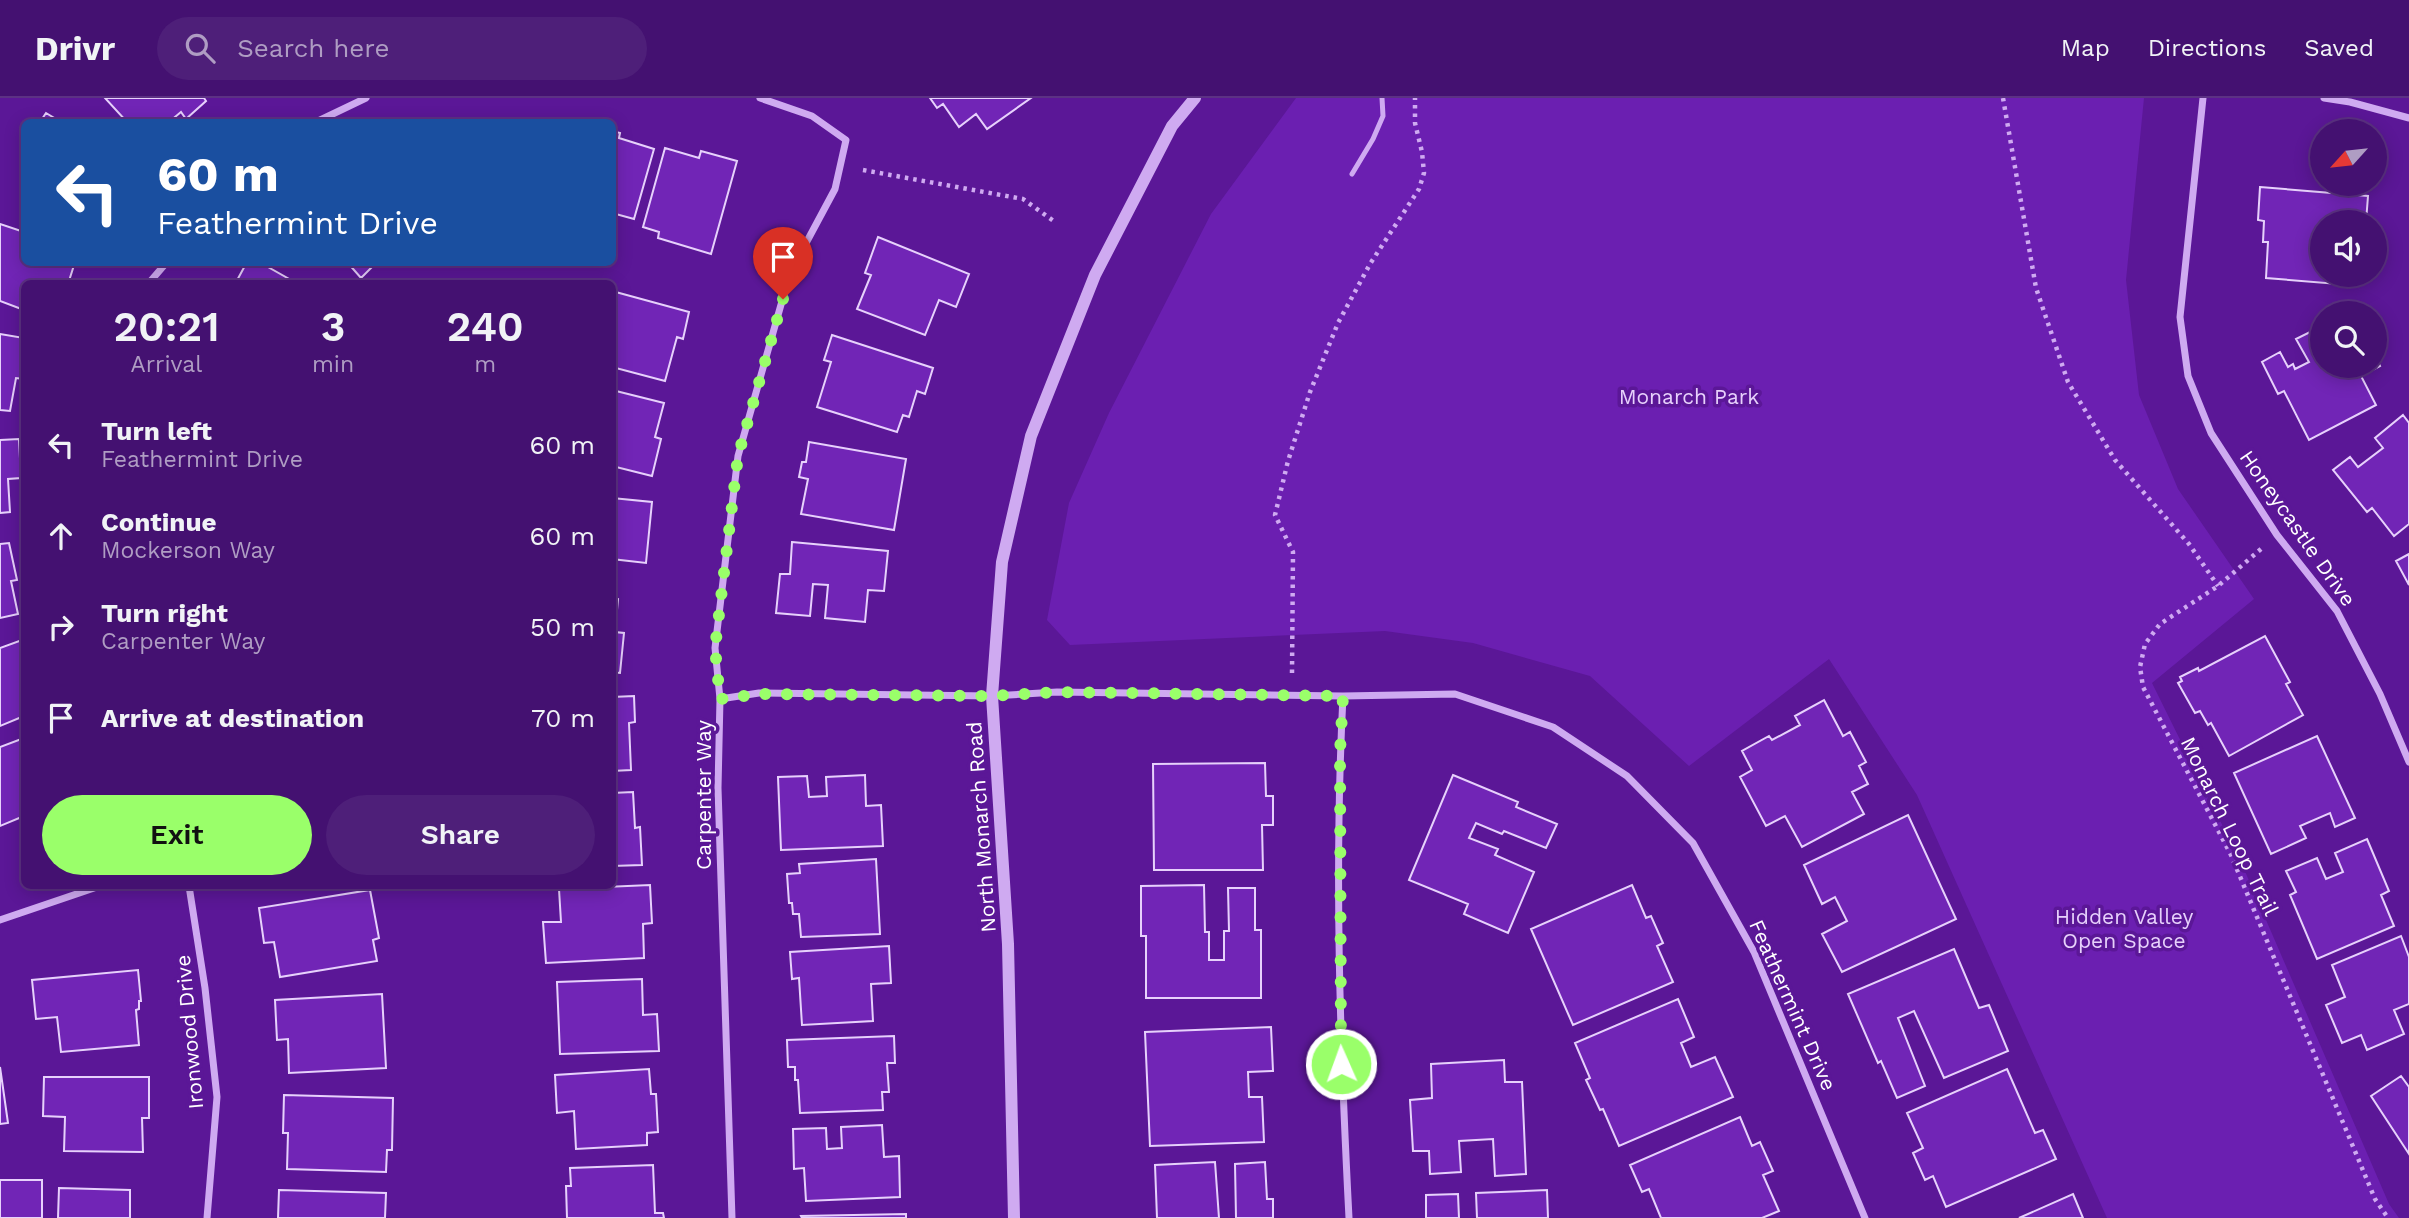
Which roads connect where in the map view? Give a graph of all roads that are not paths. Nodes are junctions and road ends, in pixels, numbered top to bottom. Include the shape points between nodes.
1 (366, 98) edge
2 (760, 98) edge
3 (1195, 98) edge
4 (1382, 98) edge
5 (2203, 98) edge
6 (2324, 98) edge
7 (2409, 118) edge
8 (322, 119) edge
9 (1352, 174) dead end
10 (164, 266) edge
11 (151, 280) edge
12 (992, 696) junction
13 (1343, 696) junction
14 (720, 699) junction
15 (2409, 762) edge
16 (91, 889) edge
17 (189, 889) edge
18 (0, 920) edge
19 (206, 1218) edge
20 (732, 1218) edge
21 (1013, 1218) edge
22 (1349, 1218) edge
23 (1865, 1218) edge

1 - 8 street
2 - 14 street, Carpenter Way via 811,116 846,140 835,189 790,273 738,456 715,648
3 - 12 street, North Monarch Road via 1172,126 1095,275 1031,436 1002,562
4 - 9 lane via 1383,116
5 - 15 street, Honeycastle Drive via 2180,317 2188,376 2211,433 2277,535 2337,611
6 - 7 street
10 - 11 street
12 - 13 street, Feathermint Drive via 1057,692
12 - 14 street, Feathermint Drive via 759,694
12 - 21 street, North Monarch Road via 1008,944
13 - 22 street via 1340,1038
13 - 23 street, Feathermint Drive via 1455,694 1553,727 1627,776 1693,843 1754,953
14 - 20 street, Carpenter Way via 718,788
16 - 18 street
17 - 19 street, Ironwood Drive via 217,1097

